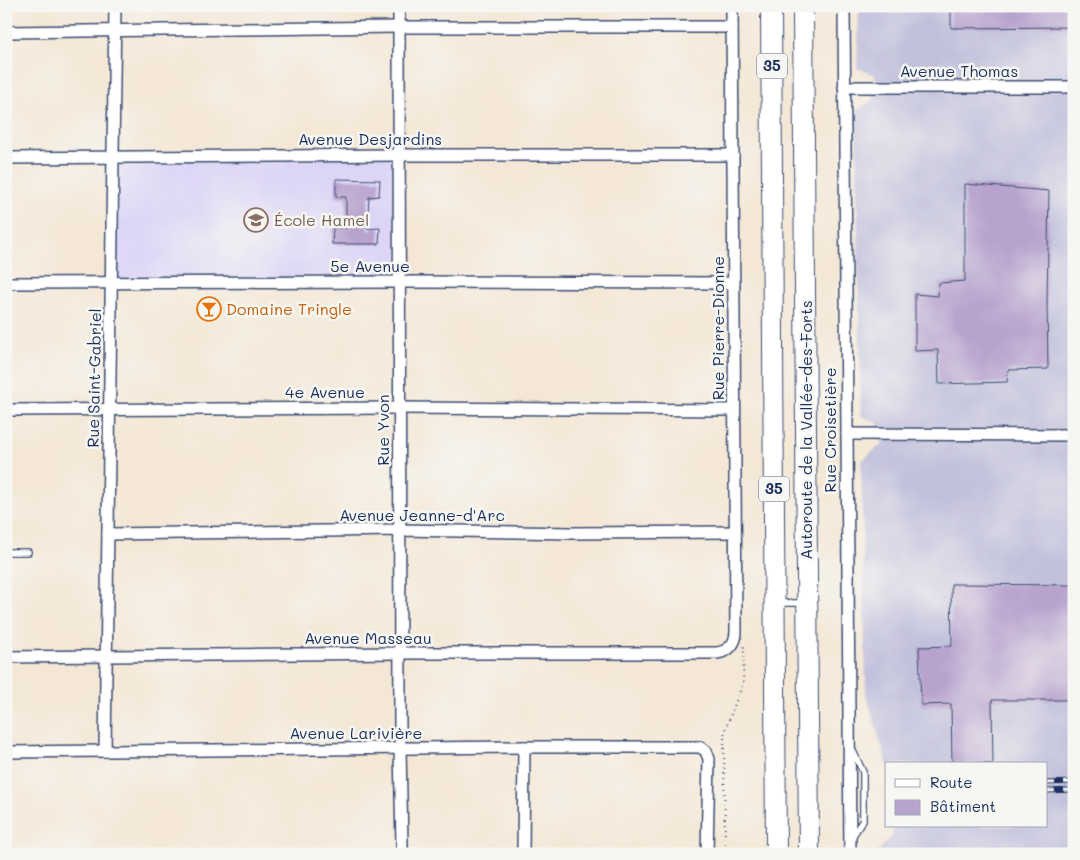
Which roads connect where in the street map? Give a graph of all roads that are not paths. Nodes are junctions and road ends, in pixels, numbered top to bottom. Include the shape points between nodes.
1 (115, 6) edge
2 (399, 6) edge
3 (732, 6) edge
4 (771, 6) edge
5 (803, 6) edge
6 (844, 6) edge
7 (399, 27) junction
8 (732, 27) junction
9 (115, 31) junction
10 (6, 32) edge
11 (844, 87) junction
12 (1074, 87) edge
13 (399, 155) junction
14 (733, 155) junction
15 (113, 157) junction
16 (6, 158) edge
17 (399, 282) junction
18 (6, 283) edge
19 (112, 283) junction
20 (734, 283) junction
21 (400, 408) junction
22 (110, 409) junction
23 (6, 410) edge
24 (734, 410) junction
25 (847, 434) junction
26 (1074, 435) edge
27 (400, 530) junction
28 (735, 532) junction
29 (108, 534) junction
30 (6, 552) edge
31 (28, 552) dead end
32 (775, 603) junction
33 (807, 603) junction
34 (733, 651) joint
35 (400, 653) junction
36 (106, 656) junction
37 (6, 657) edge
38 (524, 747) junction
39 (400, 748) junction
40 (105, 751) junction
41 (6, 752) edge
42 (402, 854) edge
43 (523, 854) edge
44 (707, 854) edge
45 (776, 854) edge
46 (808, 854) edge
47 (850, 854) edge

1 - 9 street, Rue Saint-Gabriel
2 - 7 street, Rue Yvon
3 - 8 street, Rue Pierre-Dionne
4 - 32 highway, Autoroute de la Vallée-des-Forts / 35
5 - 33 highway, Autoroute de la Vallée-des-Forts / 35
6 - 11 street, Rue Croisetière
7 - 8 street
7 - 9 street
7 - 13 street, Rue Yvon
8 - 14 street, Rue Pierre-Dionne
9 - 10 street
9 - 15 street, Rue Saint-Gabriel
11 - 12 street, Avenue Thomas
11 - 25 street, Rue Croisetière
13 - 14 street, Avenue Desjardins
13 - 15 street, Avenue Desjardins
13 - 17 street, Rue Yvon
14 - 20 street, Rue Pierre-Dionne
15 - 16 street, Avenue Desjardins
15 - 19 street, Rue Saint-Gabriel
17 - 19 street, 5e Avenue
17 - 20 street, 5e Avenue
17 - 21 street, Rue Yvon
18 - 19 street, 5e Avenue
19 - 22 street, Rue Saint-Gabriel
20 - 24 street, Rue Pierre-Dionne
21 - 22 street, 4e Avenue
21 - 24 street, 4e Avenue
21 - 27 street, Rue Yvon
22 - 23 street, 4e Avenue
22 - 29 street, Rue Saint-Gabriel
24 - 28 street, Rue Pierre-Dionne
25 - 26 street
25 - 47 street, Rue Croisetière
27 - 28 street, Avenue Jeanne-d'Arc
27 - 29 street, Avenue Jeanne-d'Arc
27 - 35 street, Rue Yvon
28 - 34 street, Rue Pierre-Dionne via 736,636
29 - 36 street, Rue Saint-Gabriel
30 - 31 lane
32 - 33 lane
32 - 45 highway, Autoroute de la Vallée-des-Forts / 35
33 - 46 highway, Autoroute de la Vallée-des-Forts / 35
34 - 35 street, Avenue Masseau
35 - 36 street, Avenue Masseau
35 - 39 street, Rue Yvon
36 - 37 street, Avenue Masseau
36 - 40 street, Rue Saint-Gabriel
38 - 39 street, Avenue Larivière
38 - 43 street
38 - 44 street, Avenue Larivière via 700,747 708,754 709,764
39 - 40 street, Avenue Larivière
39 - 42 street, Rue Yvon
40 - 41 street, Avenue Larivière

